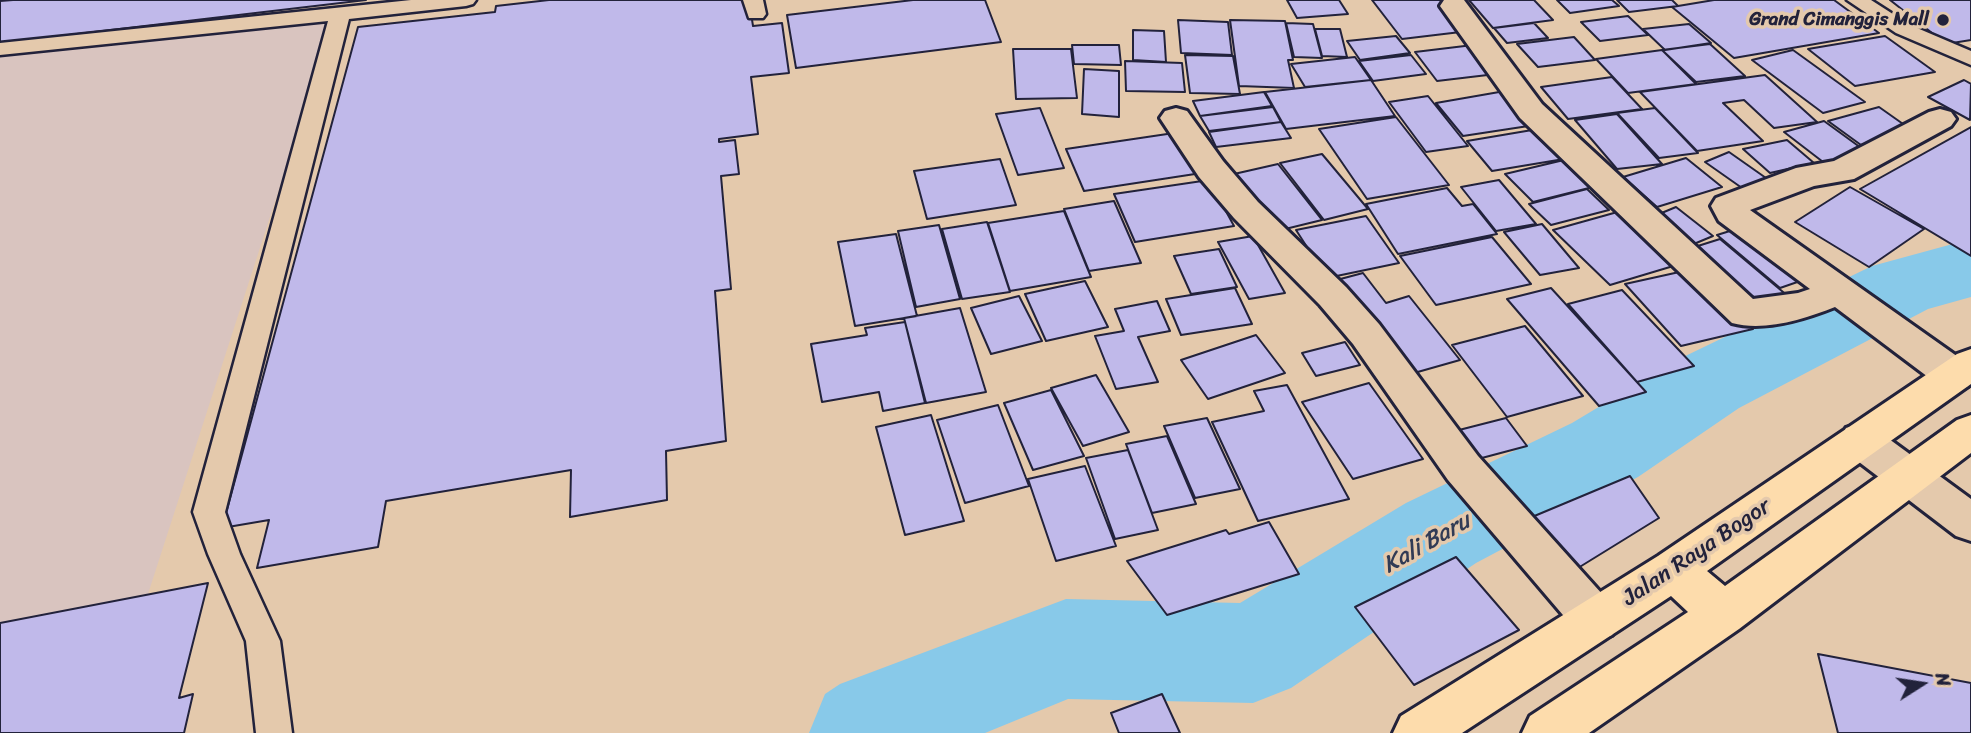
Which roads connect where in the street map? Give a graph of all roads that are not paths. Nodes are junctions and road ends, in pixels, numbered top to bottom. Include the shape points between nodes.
1 (467, 0) edge
2 (1857, 0) edge
3 (1454, 6) dead end
4 (340, 14) junction
5 (0, 48) edge
6 (1971, 59) edge
7 (1176, 118) dead end
8 (1940, 119) dead end
9 (1840, 294) junction
10 (1963, 370) edge
11 (1971, 431) edge
12 (1860, 440) junction
13 (1909, 476) junction
14 (1971, 523) edge
15 (1674, 570) junction
16 (1723, 614) junction
17 (1596, 620) junction
18 (274, 733) edge
19 (1418, 733) edge
20 (1548, 733) edge

1 - 4 lane
2 - 6 lane via 1903,29
3 - 9 street via 1531,111 1745,313 1802,306
4 - 5 lane
4 - 18 lane via 209,512 263,641
7 - 17 street via 1246,210 1366,334 1462,468
8 - 9 street via 1842,171 1808,176 1728,206 1731,213
9 - 10 street via 1896,333
10 - 12 highway, Jalan Raya Bogor
11 - 13 highway
12 - 13 street
12 - 15 highway, Jalan Raya Bogor
13 - 14 street
13 - 16 highway
15 - 16 highway
15 - 17 highway, Jalan Raya Bogor
16 - 20 highway
17 - 19 highway, Jalan Raya Bogor

